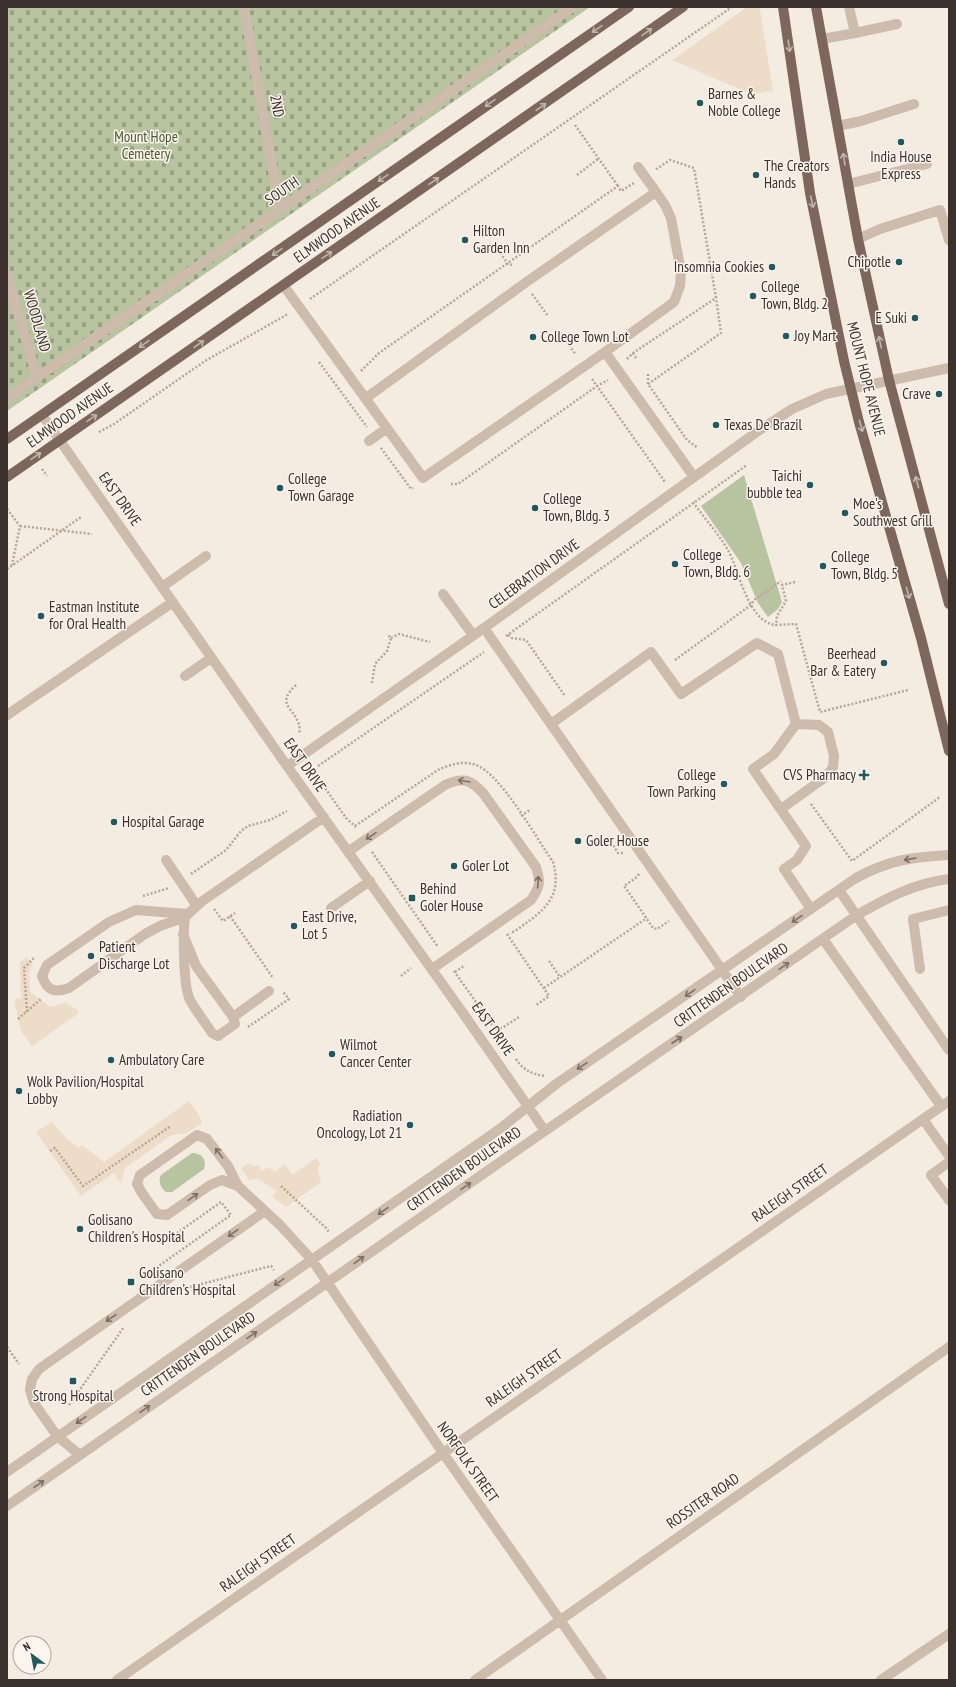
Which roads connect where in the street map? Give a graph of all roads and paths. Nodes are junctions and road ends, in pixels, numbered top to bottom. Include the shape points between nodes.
1 (244, 7) edge
2 (573, 7) edge
3 (629, 7) edge
4 (683, 7) edge
5 (732, 7) edge
6 (783, 7) edge
7 (816, 7) edge
8 (849, 7) edge
9 (897, 24) dead end
10 (855, 33) junction
11 (822, 39) junction
12 (914, 104) dead end
13 (575, 125) dead end
14 (838, 126) junction
15 (598, 159) junction
16 (927, 164) dead end
17 (638, 167) dead end
18 (577, 175) dead end
19 (645, 177) junction
20 (848, 184) junction
21 (618, 186) junction
22 (656, 192) junction
23 (280, 210) junction
24 (858, 239) junction
25 (949, 240) edge
26 (500, 253) dead end
27 (508, 264) junction
28 (512, 265) dead end
29 (7, 274) edge
30 (284, 286) junction
31 (532, 293) dead end
32 (716, 298) junction
33 (299, 307) junction
34 (548, 316) dead end
35 (560, 332) dead end
36 (605, 352) junction
37 (632, 353) junction
38 (576, 355) dead end
39 (636, 358) dead end
40 (626, 359) dead end
41 (318, 360) dead end
42 (949, 368) edge
43 (361, 371) dead end
44 (648, 374) dead end
45 (37, 377) junction
46 (592, 379) dead end
47 (608, 380) dead end
48 (889, 380) junction
49 (648, 384) junction
50 (597, 386) junction
51 (851, 388) junction
52 (7, 398) edge
53 (366, 398) junction
54 (42, 415) junction
55 (387, 428) junction
56 (97, 433) dead end
57 (7, 439) edge
58 (372, 439) junction
59 (60, 440) junction
60 (698, 448) dead end
61 (747, 465) dead end
62 (42, 468) dead end
63 (727, 473) dead end
64 (47, 476) dead end
65 (7, 477) edge
66 (694, 477) junction
67 (729, 477) junction
68 (665, 482) dead end
69 (451, 484) dead end
70 (417, 488) dead end
71 (7, 509) edge
72 (81, 517) dead end
73 (20, 526) junction
74 (63, 531) junction
75 (92, 534) dead end
76 (206, 556) dead end
77 (12, 566) junction
78 (7, 569) edge
79 (781, 581) dead end
80 (795, 582) dead end
81 (162, 587) junction
82 (443, 594) dead end
83 (173, 602) junction
84 (949, 604) edge
85 (751, 605) junction
86 (776, 625) junction
87 (484, 628) junction
88 (387, 634) dead end
89 (473, 635) junction
90 (508, 635) dead end
91 (391, 638) junction
92 (430, 642) dead end
93 (211, 658) junction
94 (674, 660) dead end
95 (185, 676) dead end
96 (372, 683) dead end
97 (296, 685) dead end
98 (908, 690) dead end
99 (565, 696) dead end
100 (7, 715) edge
101 (551, 724) junction
102 (796, 724) junction
103 (300, 734) dead end
104 (949, 751) edge
105 (287, 766) junction
106 (323, 785) dead end
107 (940, 797) dead end
108 (808, 799) dead end
109 (531, 809) dead end
110 (781, 809) junction
111 (287, 811) dead end
112 (522, 816) junction
113 (324, 817) junction
114 (611, 842) dead end
115 (349, 851) junction
116 (371, 851) dead end
117 (949, 855) edge
118 (628, 859) dead end
119 (166, 860) dead end
120 (635, 869) dead end
121 (187, 876) dead end
122 (949, 879) edge
123 (370, 881) junction
124 (839, 890) junction
125 (197, 906) junction
126 (331, 908) dead end
127 (812, 909) junction
128 (949, 910) edge
129 (216, 911) dead end
130 (235, 912) dead end
131 (186, 915) junction
132 (857, 915) junction
133 (230, 916) junction
134 (647, 918) junction
135 (669, 921) dead end
136 (183, 934) junction
137 (507, 934) junction
138 (502, 938) dead end
139 (823, 939) junction
140 (438, 947) dead end
141 (549, 961) dead end
142 (411, 968) dead end
143 (432, 969) junction
144 (920, 969) dead end
145 (454, 970) dead end
146 (723, 970) junction
147 (401, 976) dead end
148 (560, 977) junction
149 (275, 980) dead end
150 (280, 986) dead end
151 (544, 988) junction
152 (52, 990) junction
153 (269, 991) dead end
154 (741, 997) junction
155 (535, 1006) dead end
156 (233, 1017) junction
157 (519, 1017) dead end
158 (18, 1018) dead end
159 (246, 1028) dead end
160 (496, 1028) junction
161 (497, 1032) dead end
162 (949, 1050) edge
163 (516, 1059) dead end
164 (546, 1076) dead end
165 (945, 1104) edge
166 (528, 1106) junction
167 (923, 1119) junction
168 (171, 1126) dead end
169 (545, 1131) junction
170 (50, 1151) dead end
171 (949, 1156) edge
172 (949, 1162) edge
173 (238, 1186) junction
174 (281, 1186) dead end
175 (949, 1200) edge
176 (265, 1211) junction
177 (329, 1232) dead end
178 (163, 1243) dead end
179 (312, 1260) junction
180 (153, 1270) dead end
181 (275, 1271) dead end
182 (327, 1282) junction
183 (176, 1290) dead end
184 (126, 1324) dead end
185 (949, 1347) edge
186 (7, 1348) edge
187 (19, 1364) dead end
188 (69, 1405) dead end
189 (58, 1436) junction
190 (443, 1453) junction
191 (80, 1455) junction
192 (7, 1472) edge
193 (7, 1506) edge
194 (560, 1621) junction
195 (949, 1634) edge
196 (117, 1680) edge
197 (475, 1680) edge
198 (602, 1680) edge
199 (881, 1680) edge

1 - 23 street, 2ND
2 - 23 street, SOUTH
3 -> 54 main road, ELMWOOD AVENUE
30 -> 4 main road, ELMWOOD AVENUE
5 - 33 path
6 -> 51 main road, MOUNT HOPE AVENUE via 810,193
7 - 11 main road, MOUNT HOPE AVENUE
8 - 10 street
9 - 10 street
10 - 11 street
11 - 14 main road, MOUNT HOPE AVENUE
12 - 14 street
13 - 15 path
20 -> 14 main road, MOUNT HOPE AVENUE
15 - 18 path
15 - 21 path
16 - 20 street
17 - 19 street
19 - 21 path via 621,191
19 - 22 street
19 - 32 path via 670,160 694,168
20 - 24 main road, MOUNT HOPE AVENUE
21 - 27 path
22 - 36 street via 671,218 681,272 680,286 674,302
22 - 53 street
23 - 45 street, SOUTH
24 - 25 street via 880,228 940,210
48 -> 24 main road, MOUNT HOPE AVENUE
26 - 27 path
27 - 28 path
27 - 43 path via 379,353
29 - 45 street, WOODLAND
30 - 33 street
59 -> 30 main road, ELMWOOD AVENUE
31 - 34 path
32 - 37 path
32 - 49 path via 721,333
33 - 53 street
33 - 56 path via 205,361
35 - 38 path
36 - 55 street via 423,478
36 - 66 street
37 - 39 path
37 - 40 path
41 - 58 path
42 - 48 street, CELEBRATION DRIVE
44 - 49 path
45 - 52 street, SOUTH
46 - 50 path
47 - 50 path
48 - 51 street, CELEBRATION DRIVE
84 -> 48 main road, MOUNT HOPE AVENUE
49 - 60 path via 687,440
50 - 68 path
50 - 69 path via 458,484
51 - 66 street, CELEBRATION DRIVE via 826,394 792,409
51 -> 104 main road, MOUNT HOPE AVENUE via 921,638
53 - 55 street
54 - 57 main road, ELMWOOD AVENUE
54 - 59 street, EAST DRIVE
55 - 58 street
58 - 70 path via 411,489
65 -> 59 main road, ELMWOOD AVENUE
59 - 81 street, EAST DRIVE
61 - 67 path
62 - 64 path
63 - 67 path
66 - 87 street, CELEBRATION DRIVE
67 - 85 path via 693,502 728,550
71 - 73 path
72 - 74 path
73 - 74 path
73 - 77 path
74 - 75 path
74 - 77 path
76 - 81 street
77 - 78 path
79 - 85 path via 754,600
80 - 86 path via 782,585 786,600 777,616
81 - 83 street, EAST DRIVE
82 - 89 street
83 - 93 street, EAST DRIVE
83 - 100 street
85 - 86 path via 760,618 768,624
85 - 94 path
86 - 98 path via 796,624 820,712
87 - 89 street, CELEBRATION DRIVE
87 - 101 street
88 - 91 path
89 - 105 street, CELEBRATION DRIVE
90 - 99 path via 526,640
91 - 92 path via 399,634
91 - 96 path via 387,651 375,664
93 - 95 street
93 - 105 street, EAST DRIVE
97 - 103 path via 289,692 286,701 298,724
101 - 102 street via 651,652 682,694 757,643 778,654
101 - 146 street
102 - 110 street via 774,754 753,769
102 - 110 street via 819,725 828,732 834,756 833,767 827,776
105 - 113 street, EAST DRIVE
106 - 112 path via 346,818 356,827 438,770 451,764 476,764 489,772 502,786
107 - 108 path via 852,861
109 - 112 path
110 - 127 street via 806,846 797,860 784,869
111 - 121 path via 240,831 226,850
112 - 137 path via 553,862 556,884 554,894 541,913
113 - 115 street, EAST DRIVE
113 - 125 street
114 - 118 path via 618,853 623,852
115 - 123 street, EAST DRIVE
143 -> 115 street via 531,900 539,888 536,867 483,793 467,780 445,784
116 - 140 path
117 -> 124 street, CRITTENDEN BOULEVARD via 889,862 856,878
119 - 125 street
120 - 134 path via 638,875 624,886
122 - 132 street, CRITTENDEN BOULEVARD via 904,890
123 - 126 street
123 - 143 street, EAST DRIVE
124 - 127 street, CRITTENDEN BOULEVARD
124 - 132 street
125 - 131 street
127 -> 146 street, CRITTENDEN BOULEVARD
128 - 144 street via 913,919
129 - 133 path via 223,921
130 - 133 path
131 - 136 street
131 - 152 street via 145,934 69,988
131 - 152 street via 136,910 110,922 47,965 42,976 45,984
132 - 139 street, CRITTENDEN BOULEVARD
132 - 162 street
133 - 149 path
134 - 135 path via 653,928 657,929
134 - 148 path
136 - 156 street via 196,966
136 - 156 street via 189,999 212,1033 218,1036 235,1024
137 - 138 path
137 - 151 path
154 -> 139 street, CRITTENDEN BOULEVARD
139 - 165 street
141 - 148 path
142 - 147 path
143 - 166 street, EAST DRIVE
145 - 160 path
146 - 154 street
146 -> 166 street, CRITTENDEN BOULEVARD via 556,1084
148 - 151 path
150 - 159 path via 289,999
151 - 155 path via 549,996
152 - 158 path
153 - 156 street
169 -> 154 street, CRITTENDEN BOULEVARD
157 - 160 path via 502,1028
160 - 161 path
163 - 164 path via 531,1073
165 - 167 street, RALEIGH STREET
166 - 169 street, EAST DRIVE
166 -> 179 street, CRITTENDEN BOULEVARD via 501,1128
167 - 171 street
167 - 190 street, RALEIGH STREET
168 - 170 path via 83,1186 56,1148
182 -> 169 street, CRITTENDEN BOULEVARD
172 - 175 street via 931,1175
173 -> 173 street via 215,1148 207,1139 198,1136 140,1175 137,1184 157,1214 167,1215 210,1185 222,1180
173 - 176 street, NORFOLK STREET
174 - 177 path
176 - 179 street, NORFOLK STREET
176 -> 189 street via 39,1369 32,1379 30,1390 34,1402
178 - 180 path via 221,1202 230,1215
179 - 182 street, NORFOLK STREET
179 -> 189 street, CRITTENDEN BOULEVARD
181 - 183 path via 271,1266
182 - 190 street, NORFOLK STREET
191 -> 182 street, CRITTENDEN BOULEVARD
184 - 188 path
185 - 194 street, ROSSITER ROAD
186 - 187 path
189 - 191 street
189 - 192 street, CRITTENDEN BOULEVARD
190 - 194 street, NORFOLK STREET
190 - 196 street, RALEIGH STREET
193 -> 191 street, CRITTENDEN BOULEVARD
194 - 197 street, ROSSITER ROAD
194 - 198 street, NORFOLK STREET
195 - 199 street

